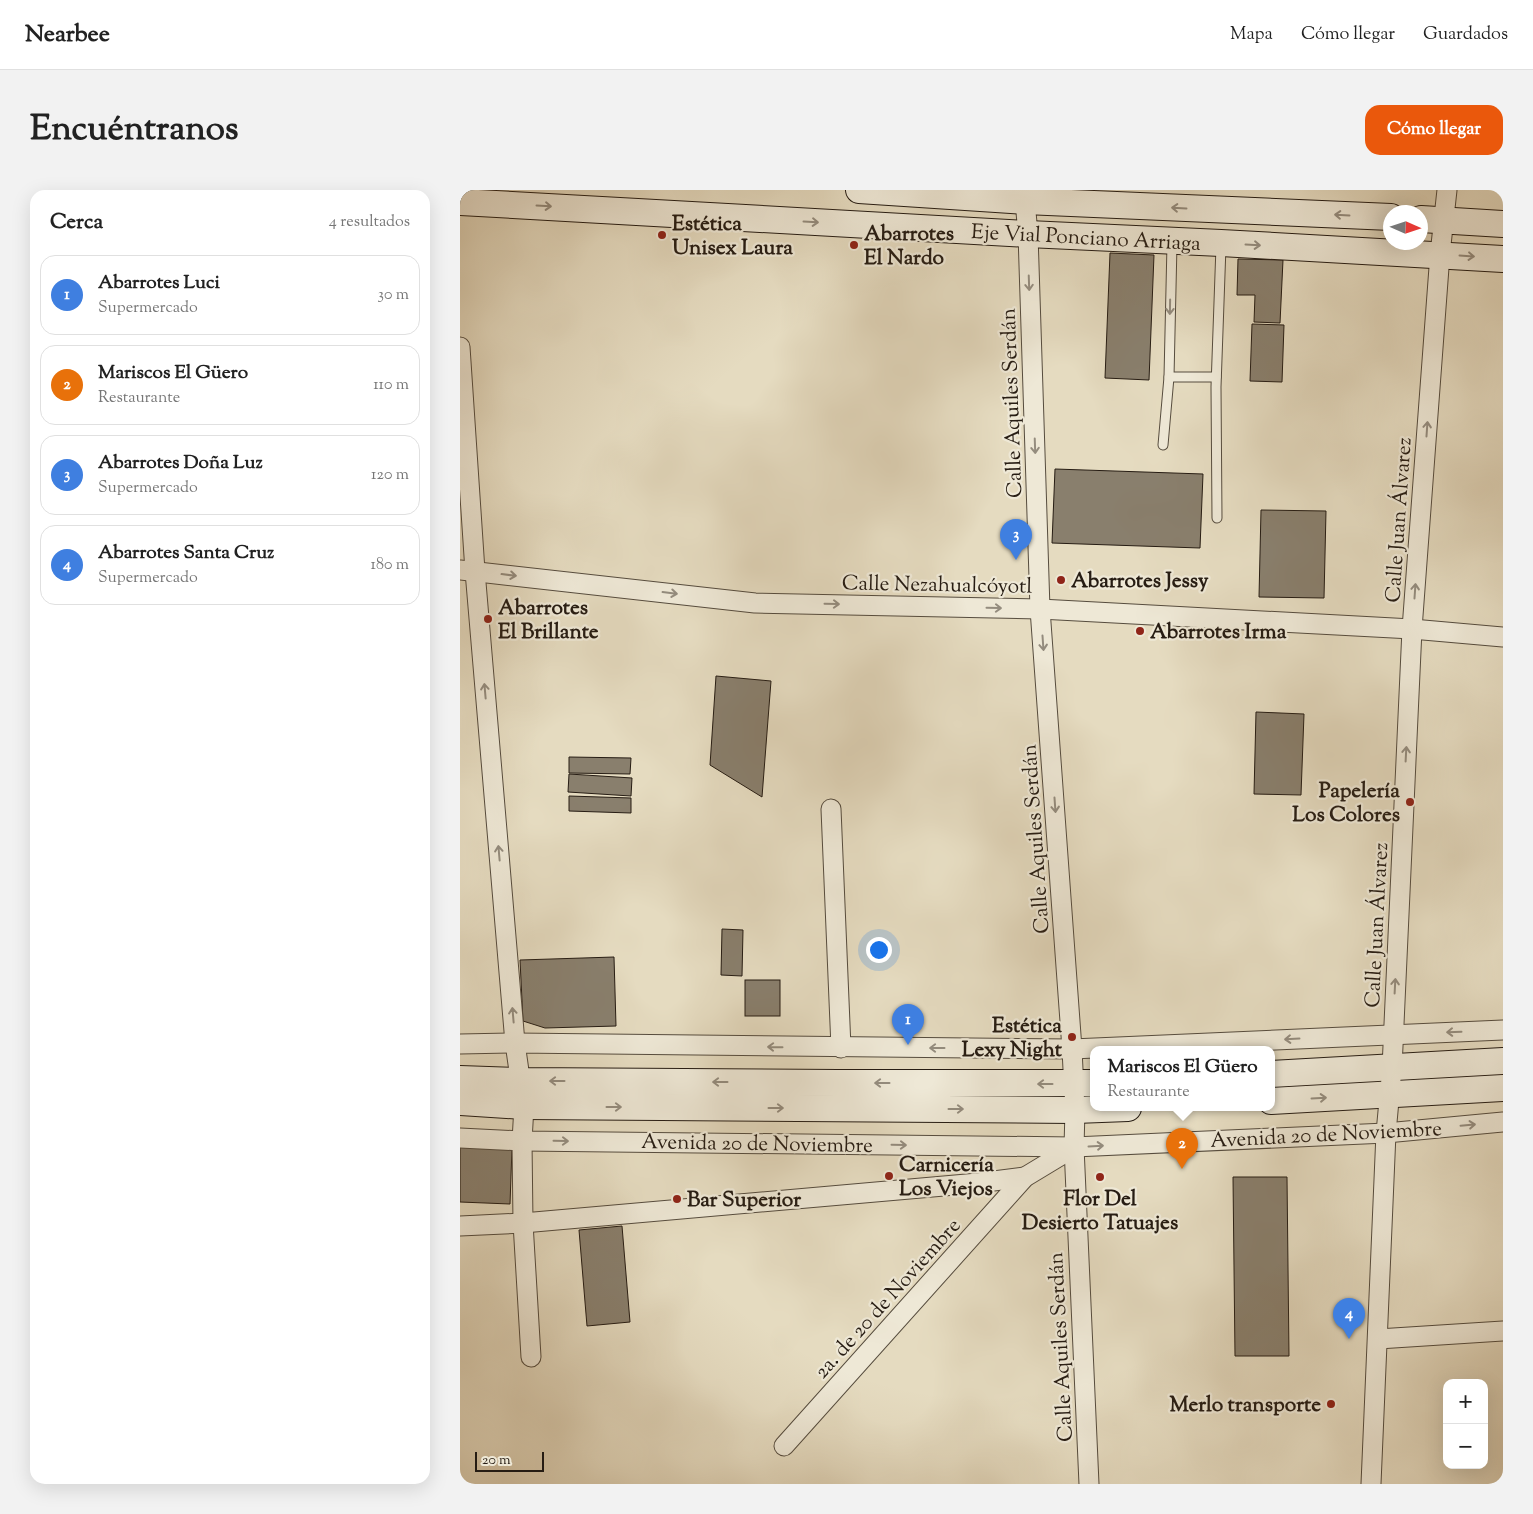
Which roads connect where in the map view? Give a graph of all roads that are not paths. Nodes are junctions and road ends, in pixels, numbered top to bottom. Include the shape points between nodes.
1 (859, 190) edge
2 (1447, 190) edge
3 (1024, 195) edge
4 (460, 202) edge
5 (1383, 217) edge
6 (1432, 219) edge
7 (1503, 224) edge
8 (1028, 234) junction
9 (1172, 241) junction
10 (1221, 243) junction
11 (1440, 254) junction
12 (1503, 259) edge
13 (460, 346) edge
14 (1169, 377) junction
15 (1216, 377) junction
16 (1164, 444) dead end
17 (1217, 518) dead end
18 (467, 570) edge
19 (1040, 609) junction
20 (1412, 629) junction
21 (1503, 637) edge
22 (831, 809) dead end
23 (1503, 1030) edge
24 (1393, 1035) junction
25 (460, 1044) edge
26 (515, 1044) junction
27 (1141, 1046) edge
28 (841, 1048) junction
29 (1090, 1048) edge
30 (1072, 1049) junction
31 (1503, 1061) edge
32 (1392, 1068) junction
33 (1275, 1074) edge
34 (460, 1079) edge
35 (521, 1081) junction
36 (1084, 1083) edge
37 (1503, 1088) edge
38 (1390, 1095) junction
39 (1275, 1101) edge
40 (460, 1102) edge
41 (524, 1106) junction
42 (1090, 1109) edge
43 (1075, 1110) junction
44 (1503, 1122) edge
45 (1386, 1133) junction
46 (460, 1138) edge
47 (522, 1140) junction
48 (1074, 1148) junction
49 (1025, 1177) junction
50 (523, 1224) junction
51 (460, 1226) edge
52 (1503, 1331) edge
53 (1378, 1339) junction
54 (531, 1357) dead end
55 (784, 1446) dead end
56 (1089, 1484) edge
57 (1371, 1484) edge

1 - 3 main road, Eje Vial Ponciano Arriaga
2 - 6 street, Calle Juan Álvarez
5 -> 3 main road, Eje Vial Ponciano Arriaga
3 - 8 street, Calle Aquiles Serdán
4 -> 8 main road, Eje Vial Ponciano Arriaga
6 - 7 main road
6 - 11 street, Calle Juan Álvarez
8 - 9 main road, Eje Vial Ponciano Arriaga
8 -> 19 street, Calle Aquiles Serdán
9 - 10 main road, Eje Vial Ponciano Arriaga
9 -> 14 lane
10 -> 11 main road, Eje Vial Ponciano Arriaga
10 - 15 lane
11 -> 12 main road, Eje Vial Ponciano Arriaga
20 -> 11 street, Calle Juan Álvarez
13 - 18 street
14 - 15 lane
14 - 16 lane
15 - 17 lane
18 -> 19 street, Calle Nezahualcóyotl via 755,603
26 -> 18 street
19 - 20 street, Calle Nezahualcóyotl
19 -> 30 street, Calle Aquiles Serdán
20 - 21 street, Calle Nezahualcóyotl
24 -> 20 street, Calle Juan Álvarez
22 - 28 street
23 -> 24 street
24 -> 27 street
24 - 32 street, Calle Juan Álvarez
25 - 26 street
28 -> 26 street
26 - 35 street
30 -> 28 street
29 -> 30 street
30 - 36 street, Calle Aquiles Serdán
31 - 32 main road
32 - 33 main road
32 - 38 street, Calle Juan Álvarez
34 - 35 main road
36 -> 35 main road
35 - 41 street
36 - 43 street, Calle Aquiles Serdán
37 - 38 main road, Avenida 20 de Noviembre
39 -> 38 main road, Avenida 20 de Noviembre
38 - 45 street, Calle Juan Álvarez
40 - 41 main road, Avenida 20 de Noviembre
41 -> 43 main road, Avenida 20 de Noviembre
41 - 47 street
42 - 43 main road, Avenida 20 de Noviembre
43 - 48 street, Calle Aquiles Serdán
45 -> 44 street, Avenida 20 de Noviembre
48 -> 45 street, Avenida 20 de Noviembre
45 - 53 street, Calle Juan Álvarez
46 - 47 street, Avenida 20 de Noviembre
47 -> 48 street, Avenida 20 de Noviembre
47 - 50 street
48 - 49 street, 2a. de 20 de Noviembre
48 - 56 street, Calle Aquiles Serdán
49 - 50 street
49 - 55 street, 2a. de 20 de Noviembre
50 - 51 street
50 - 54 street
52 - 53 street
53 - 57 street, Calle Juan Álvarez

